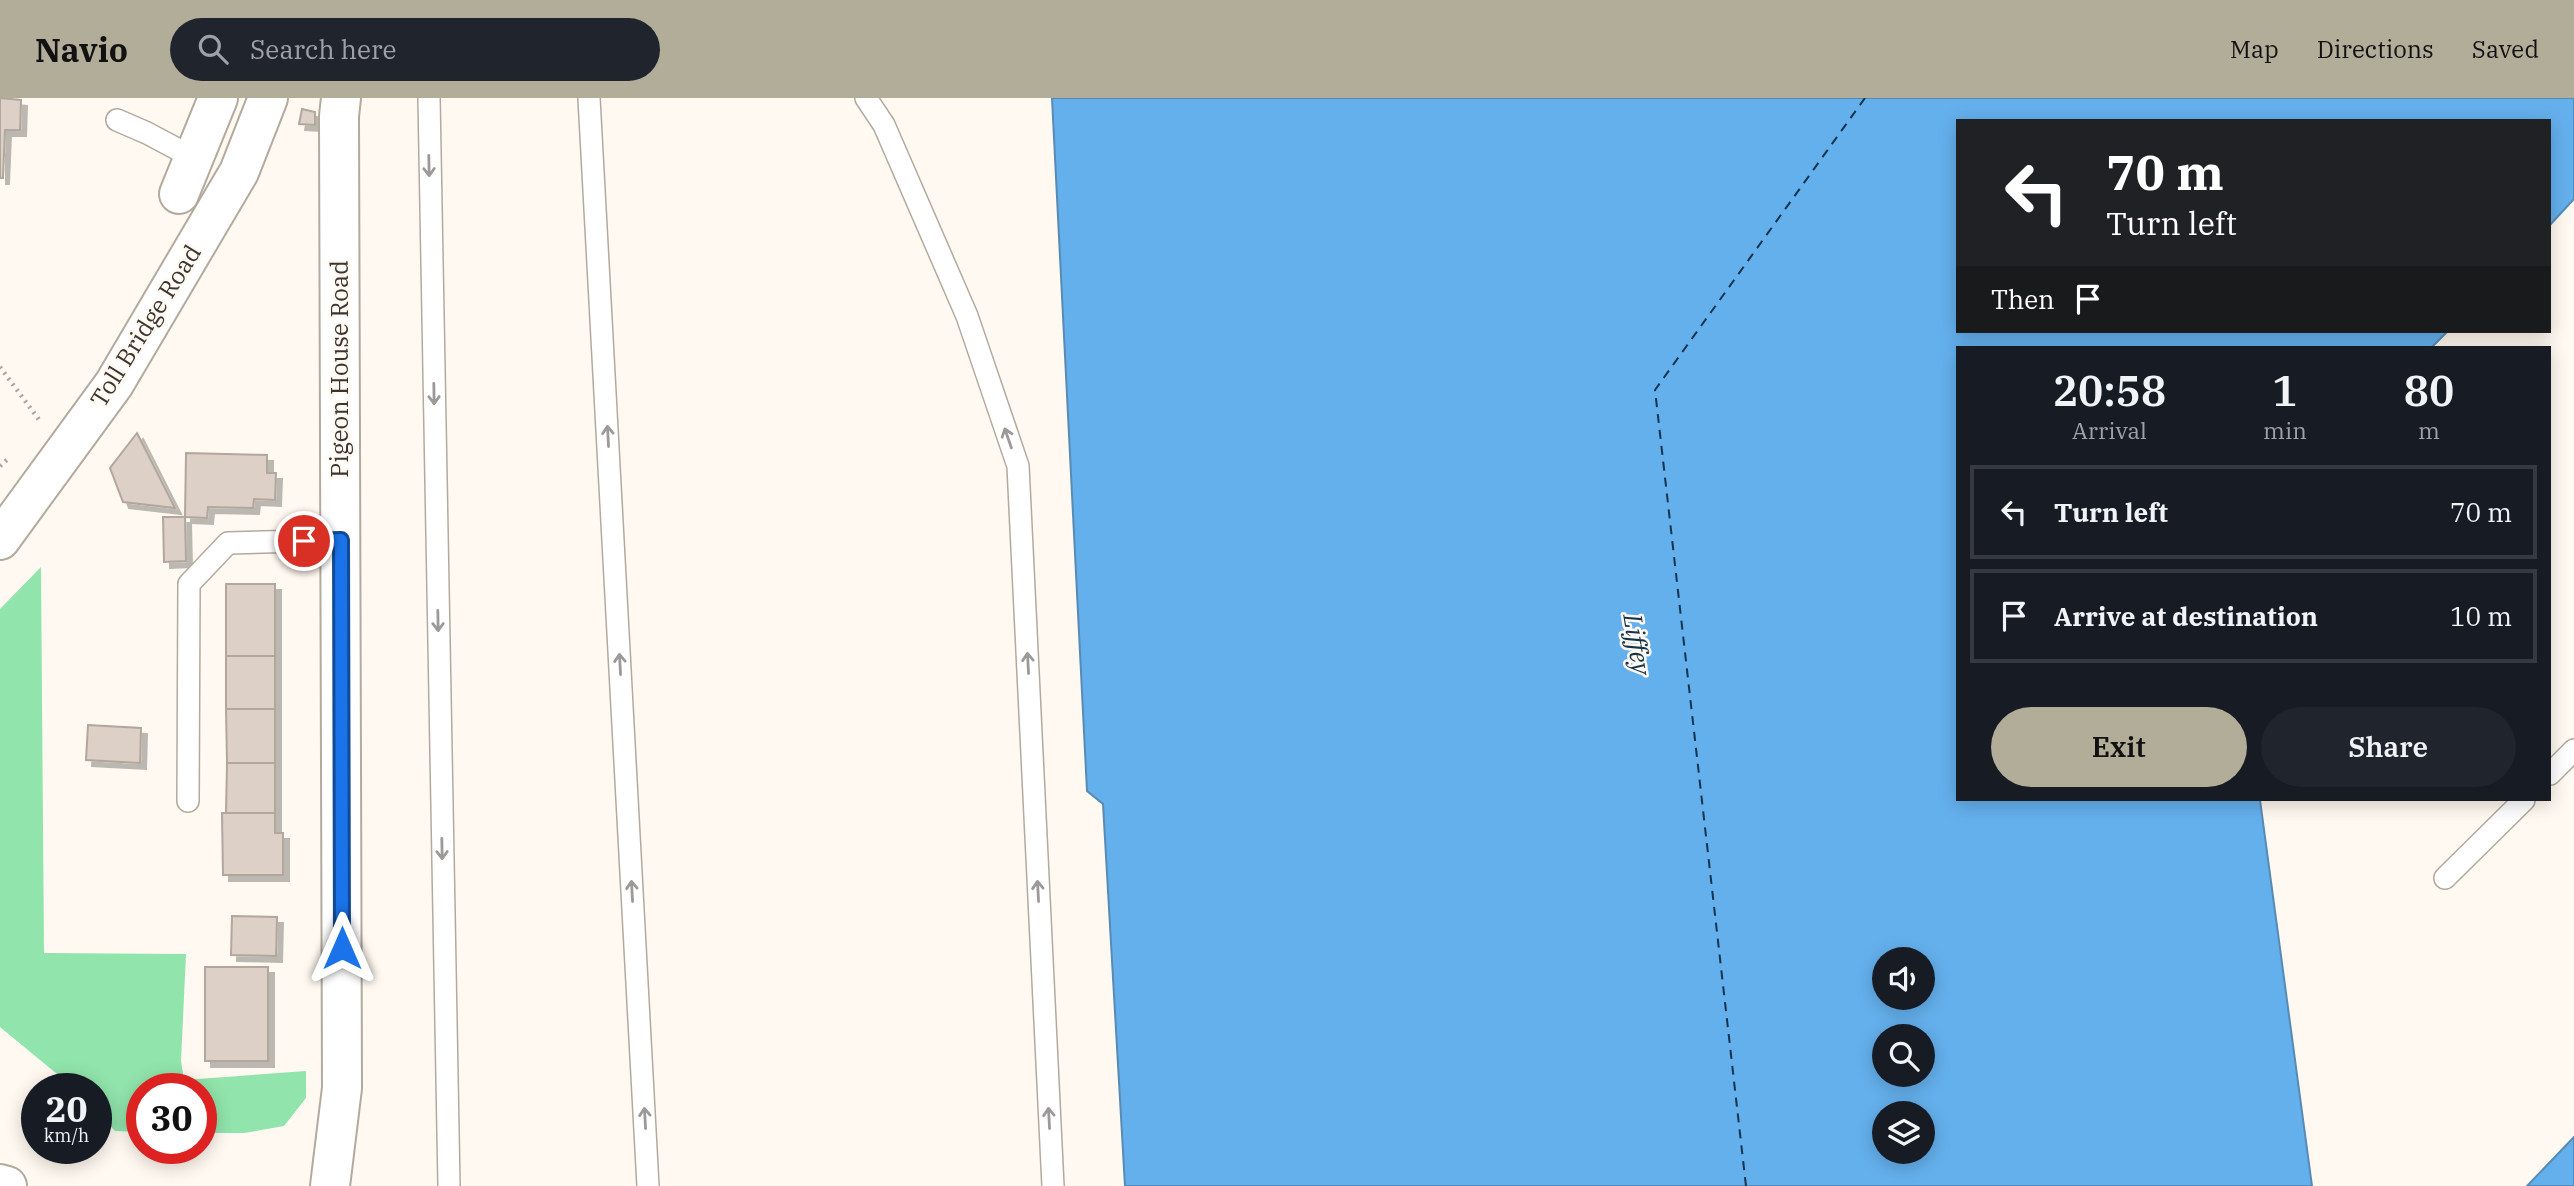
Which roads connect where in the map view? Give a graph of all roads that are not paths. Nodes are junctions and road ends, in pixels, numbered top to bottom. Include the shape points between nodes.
1 (218, 98) edge
2 (268, 98) edge
3 (341, 98) edge
4 (429, 98) edge
5 (589, 98) edge
6 (866, 98) edge
7 (117, 120) dead end
8 (194, 158) junction
9 (178, 194) dead end
10 (0, 540) edge
11 (341, 540) junction
12 (2574, 750) edge
13 (2551, 773) edge
14 (188, 801) dead end
15 (2523, 801) edge
16 (2445, 878) dead end
17 (0, 1184) edge
18 (7, 1186) edge
19 (330, 1186) edge
20 (449, 1186) edge
21 (648, 1186) edge
22 (1052, 1186) edge

1 - 8 street
2 - 10 street, Toll Bridge Road via 239,172 114,384
3 - 11 street, Pigeon House Road
4 -> 20 lane
21 -> 5 lane
22 -> 6 lane via 1018,466 967,316 884,125
7 - 8 lane
8 - 9 street
11 - 14 lane via 228,543 189,584
11 - 19 street, Pigeon House Road via 342,1087
12 - 13 lane
15 - 16 lane
17 - 18 street

